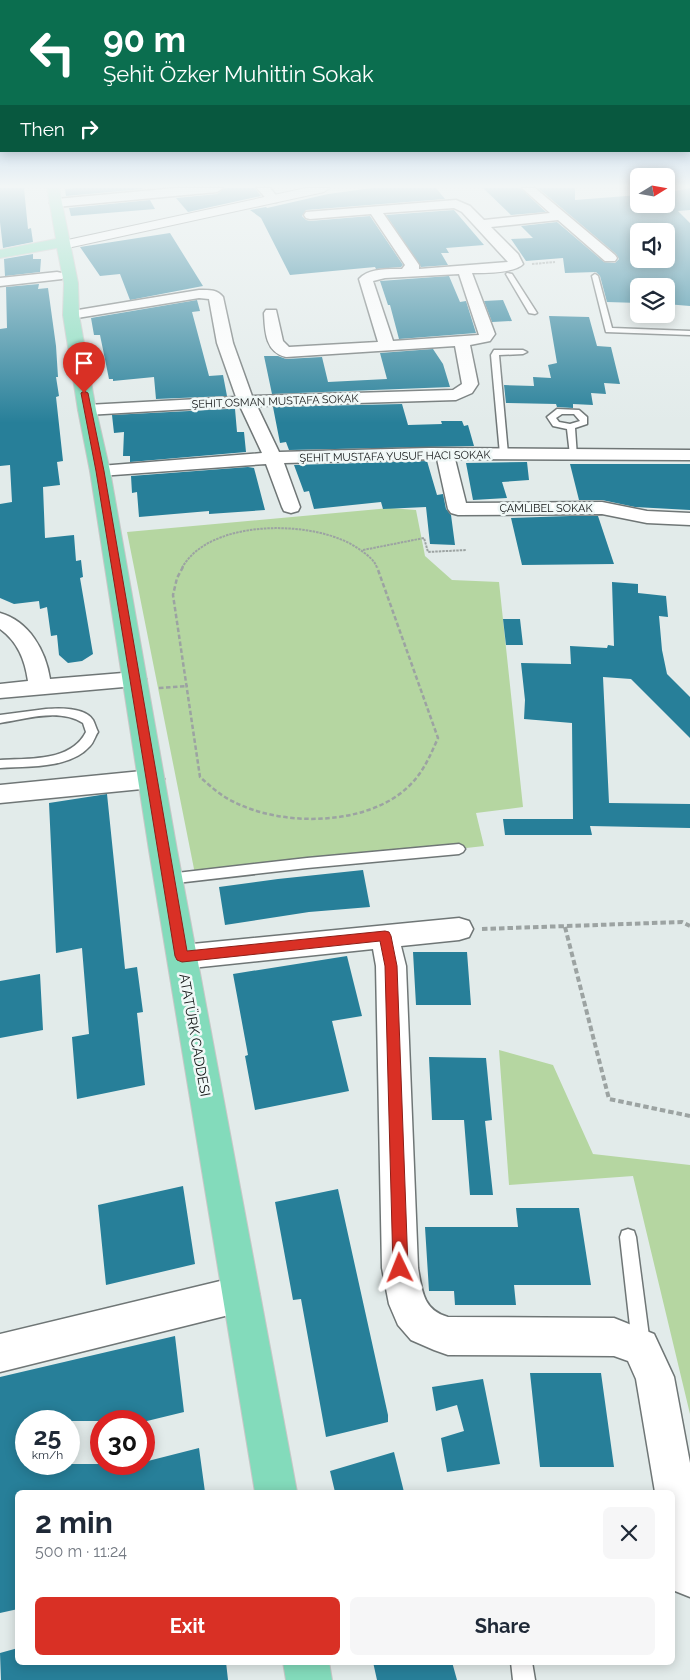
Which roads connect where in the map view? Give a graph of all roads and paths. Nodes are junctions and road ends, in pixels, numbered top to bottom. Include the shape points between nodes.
1 (57, 266) edge
2 (65, 266) edge
3 (412, 266) edge
4 (529, 266) edge
5 (513, 269) junction
6 (464, 270) junction
7 (406, 272) junction
8 (57, 276) junction
9 (595, 276) dead end
10 (0, 282) edge
11 (71, 313) junction
12 (271, 313) dead end
13 (533, 313) dead end
14 (690, 333) edge
15 (462, 342) junction
16 (387, 346) junction
17 (523, 352) dead end
18 (246, 401) junction
19 (87, 410) junction
20 (571, 427) dead end
21 (445, 454) junction
22 (504, 454) junction
23 (574, 454) junction
24 (690, 455) edge
25 (272, 458) junction
26 (100, 471) junction
27 (291, 507) dead end
28 (690, 519) edge
29 (362, 550) junction
30 (466, 550) dead end
31 (0, 620) edge
32 (136, 685) junction
33 (188, 686) junction
34 (40, 687) junction
35 (0, 691) edge
36 (0, 719) edge
37 (0, 764) edge
38 (152, 778) junction
39 (0, 794) edge
40 (459, 849) dead end
41 (168, 879) junction
42 (690, 926) edge
43 (565, 927) junction
44 (459, 929) joint
45 (385, 936) junction
46 (182, 956) junction
47 (690, 1116) edge
48 (628, 1237) dead end
49 (241, 1294) junction
50 (641, 1347) junction
51 (0, 1353) edge
52 (276, 1490) edge
53 (690, 1576) edge
54 (306, 1665) edge
55 (522, 1665) edge
56 (309, 1680) edge
57 (524, 1680) edge

1 - 8 main road, ATATÜRK CADDESI
2 - 11 main road, ATATÜRK CADDESI via 71,282
3 - 7 street
4 - 5 path
5 - 6 street
5 - 13 lane
6 - 7 street
6 - 15 street via 487,334 483,339
7 - 16 street via 373,276 366,280
8 - 10 street
8 - 11 main road, ATATÜRK CADDESI
9 - 14 lane via 608,330
11 - 18 street via 211,294 216,297 225,343
11 - 19 main road, ATATÜRK CADDESI
12 - 16 street via 276,343 286,352
15 - 16 street
15 - 18 street, ŞEHIT OSMAN MUSTAFA SOKAK via 470,384 462,393
17 - 22 lane via 495,354
18 - 19 street, ŞEHIT OSMAN MUSTAFA SOKAK
18 - 25 street
19 - 26 main road, ATATÜRK CADDESI
20 - 23 lane
21 - 22 street
21 - 25 street
21 - 28 street via 458,509 602,508 647,517
22 - 23 street
23 - 24 street
25 - 26 street
25 - 27 street
26 - 32 main road, ATATÜRK CADDESI
29 - 30 path via 424,538 428,552
29 - 33 path via 329,534 271,527 226,536 189,558 179,570 173,595
29 - 33 path via 376,564 438,738 426,768 404,791 369,810 334,818 294,819 263,814 237,804 216,792 200,777
31 - 34 street via 19,633 31,649 38,667
32 - 33 path
32 - 34 street
32 - 38 main road, ATATÜRK CADDESI
34 - 35 street
36 - 37 lane via 73,713 88,721 92,732 85,746 67,756
38 - 39 street
38 - 41 main road, ATATÜRK CADDESI
40 - 41 lane
41 - 46 main road, ATATÜRK CADDESI
42 - 43 path via 682,922
43 - 44 path
43 - 47 path via 609,1099
44 - 45 street
45 - 46 street
45 - 50 street via 391,966 400,1268 412,1316 419,1325 448,1336 614,1337
46 - 49 main road, ATATÜRK CADDESI
48 - 50 lane
49 - 51 street
49 - 52 main road, ATATÜRK CADDESI
50 - 53 street via 656,1377
54 - 56 main road
55 - 57 lane

